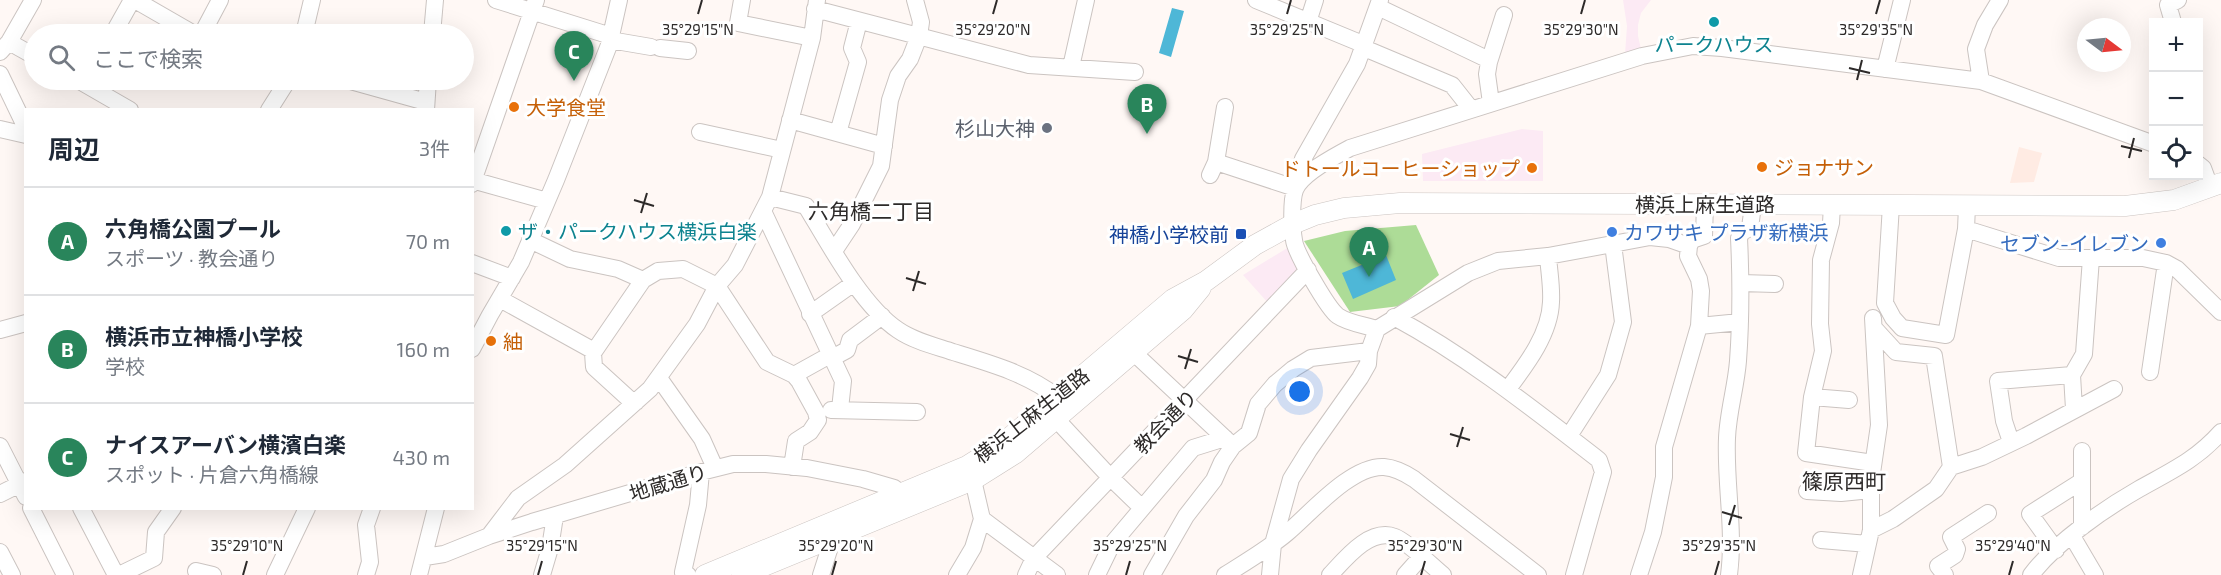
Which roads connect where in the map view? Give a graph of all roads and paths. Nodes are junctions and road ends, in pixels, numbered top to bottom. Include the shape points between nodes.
1 (33, 0) edge
2 (134, 0) edge
3 (220, 0) edge
4 (312, 0) edge
5 (435, 0) edge
6 (496, 0) edge
7 (619, 0) edge
8 (741, 0) edge
9 (915, 0) edge
10 (1086, 0) edge
11 (1258, 0) edge
12 (1315, 0) edge
13 (1902, 0) edge
14 (2000, 0) edge
15 (2176, 0) edge
16 (1379, 4) edge
17 (816, 5) edge
18 (534, 6) edge
19 (1504, 15) dead end
20 (2172, 18) edge
21 (859, 21) junction
22 (1308, 22) junction
23 (119, 24) edge
24 (176, 24) edge
25 (207, 24) edge
26 (306, 24) edge
27 (433, 24) edge
28 (918, 36) junction
29 (610, 38) junction
30 (812, 38) junction
31 (1365, 46) junction
32 (5, 47) edge
33 (695, 52) dead end
34 (24, 53) edge
35 (1489, 60) junction
36 (1071, 67) junction
37 (1885, 69) junction
38 (1135, 72) dead end
39 (0, 74) edge
40 (1981, 81) junction
41 (99, 90) edge
42 (282, 90) edge
43 (377, 90) edge
44 (427, 90) edge
45 (1491, 103) junction
46 (426, 106) edge
47 (1225, 107) dead end
48 (127, 108) edge
49 (270, 108) edge
50 (1471, 109) junction
51 (790, 120) junction
52 (24, 124) edge
53 (0, 129) edge
54 (700, 132) dead end
55 (838, 133) junction
56 (24, 135) edge
57 (2149, 142) edge
58 (884, 146) junction
59 (782, 150) junction
60 (2203, 168) edge
61 (474, 179) edge
62 (474, 182) edge
63 (2216, 185) edge
64 (1295, 188) junction
65 (547, 201) junction
66 (766, 204) junction
67 (1705, 204) junction
68 (1753, 205) junction
69 (1832, 205) junction
70 (1891, 206) junction
71 (1967, 206) junction
72 (1293, 224) junction
73 (1966, 229) junction
74 (531, 240) junction
75 (1613, 244) junction
76 (1689, 246) junction
77 (834, 251) junction
78 (1548, 256) junction
79 (2091, 258) junction
80 (2174, 263) junction
81 (474, 264) edge
82 (1308, 270) junction
83 (512, 278) junction
84 (643, 280) junction
85 (1206, 281) junction
86 (1741, 283) junction
87 (854, 284) junction
88 (1775, 284) dead end
89 (717, 286) junction
90 (500, 299) junction
91 (2221, 312) edge
92 (810, 314) junction
93 (882, 316) junction
94 (1394, 317) junction
95 (1740, 322) junction
96 (24, 324) edge
97 (1700, 326) junction
98 (1377, 329) junction
99 (0, 330) edge
100 (474, 342) edge
101 (594, 351) junction
102 (1369, 351) junction
103 (1133, 352) junction
104 (831, 357) junction
105 (2150, 372) dead end
106 (794, 375) junction
107 (2072, 375) junction
108 (659, 378) junction
109 (1508, 389) junction
110 (2114, 389) dead end
111 (1812, 396) junction
112 (1057, 397) junction
113 (1185, 400) junction
114 (1849, 400) dead end
115 (636, 402) junction
116 (840, 409) junction
117 (2074, 409) junction
118 (816, 412) junction
119 (917, 412) dead end
120 (1056, 419) junction
121 (2221, 432) edge
122 (1569, 436) junction
123 (1229, 442) junction
124 (2011, 442) junction
125 (0, 446) edge
126 (2082, 451) dead end
127 (1873, 463) junction
128 (792, 467) junction
129 (1951, 467) junction
130 (708, 470) junction
131 (1110, 477) junction
132 (973, 480) junction
133 (2082, 481) junction
134 (23, 487) edge
135 (1871, 490) junction
136 (1807, 491) dead end
137 (0, 494) edge
138 (901, 501) junction
139 (1141, 507) junction
140 (32, 510) edge
141 (82, 510) edge
142 (172, 510) edge
143 (306, 510) edge
144 (371, 510) edge
145 (436, 510) edge
146 (1988, 513) dead end
147 (555, 516) junction
148 (982, 519) junction
149 (2077, 532) junction
150 (489, 536) junction
151 (1869, 537) junction
152 (1821, 540) dead end
153 (825, 541) junction
154 (1274, 544) junction
155 (2056, 550) junction
156 (0, 552) edge
157 (425, 556) junction
158 (1421, 557) junction
159 (1034, 558) junction
160 (196, 571) dead end
161 (12, 575) edge
162 (64, 575) edge
163 (117, 575) edge
164 (213, 575) edge
165 (275, 575) edge
166 (366, 575) edge
167 (419, 575) edge
168 (542, 575) edge
169 (688, 575) edge
170 (705, 575) edge
171 (742, 575) edge
172 (821, 575) edge
173 (957, 575) edge
174 (1026, 575) edge
175 (1057, 575) edge
176 (1097, 575) edge
177 (1152, 575) edge
178 (1225, 575) edge
179 (1269, 575) edge
180 (1330, 575) edge
181 (1406, 575) edge
182 (1443, 575) edge
183 (1538, 575) edge
184 (1574, 575) edge
185 (1639, 575) edge
186 (1729, 575) edge
187 (1861, 575) edge
188 (1945, 575) edge
189 (2031, 575) edge
190 (2095, 575) edge

1 - 32 street
2 - 23 street
2 - 24 street
3 - 25 street
4 - 26 street
5 - 27 street
6 - 18 street
7 - 29 street
8 - 30 street via 738,23
9 - 28 street via 921,22
10 - 36 street
11 - 22 street
12 - 22 street
13 - 37 street
14 - 40 street via 1976,50
15 - 20 street via 2168,5
16 - 31 street
16 - 35 street
17 - 21 street
17 - 30 street
18 - 29 street
18 - 61 street
19 - 35 street
21 - 28 street
21 - 55 street via 852,48 858,62
22 - 31 street
28 - 36 street via 1029,65
28 - 58 street via 890,100
29 - 33 street
29 - 65 street
30 - 51 street
31 - 50 street via 1452,85
31 - 64 street via 1303,159
32 - 34 street
35 - 45 street
36 - 38 street
37 - 40 street
37 - 45 street via 1694,46 1642,56
39 - 52 street
40 - 57 street
41 - 48 street
42 - 49 street
43 - 46 street
44 - 46 street
45 - 50 street
47 - 64 street via 1213,168
50 - 64 street via 1350,148 1310,173
51 - 55 street
51 - 59 street
53 - 56 street
54 - 59 street
55 - 58 street
58 - 77 street via 881,166
59 - 66 street
60 - 63 street
62 - 65 street
63 - 71 main road, 横浜上麻生道路 via 2174,200 2125,206
64 - 72 street
65 - 74 street
66 - 77 street via 806,206
66 - 89 street via 735,265
66 - 92 street
67 - 68 main road, 横浜上麻生道路
67 - 72 main road, 横浜上麻生道路 via 1400,203 1344,208
67 - 76 street via 1704,236 1692,240
68 - 69 main road, 横浜上麻生道路
68 - 86 street via 1750,228 1739,238
69 - 70 main road, 横浜上麻生道路
69 - 111 street via 1832,224 1821,260 1823,351
70 - 71 main road, 横浜上麻生道路
70 - 73 street via 1885,303 1902,328 1946,335
71 - 73 street
72 - 82 street via 1294,243
72 - 85 main road, 横浜上麻生道路
73 - 79 street via 2059,258
74 - 83 street
74 - 84 street via 570,259 618,269
75 - 76 street via 1650,237
75 - 78 street
75 - 122 street via 1623,322 1608,375
76 - 97 street via 1688,256 1701,291
77 - 87 street
78 - 94 street via 1498,261 1468,273
78 - 109 street via 1551,304 1541,340
79 - 80 street via 2143,258
79 - 107 street via 2084,354
80 - 91 street
80 - 105 street
81 - 83 street
82 - 98 street via 1335,315
82 - 113 street, 教会通り
83 - 90 street
84 - 89 street via 658,271 683,269
84 - 101 street
85 - 103 main road, 横浜上麻生道路 via 1183,310
85 - 112 main road, 横浜上麻生道路 via 1173,299
86 - 88 street
86 - 95 street
87 - 92 street
87 - 93 street
89 - 106 street via 767,362
89 - 108 street via 697,324
90 - 100 street
90 - 101 street
92 - 104 street
93 - 104 street via 850,340 847,350
93 - 112 street via 898,330 927,344 1020,376 1042,385
94 - 98 street
94 - 109 street
95 - 97 street
95 - 186 street via 1727,439 1732,551
96 - 99 street
97 - 185 street via 1664,447 1660,499
98 - 102 street
101 - 115 street via 594,367
102 - 123 street via 1311,358 1293,369 1258,404 1249,433
102 - 154 street via 1368,364 1360,378 1291,479
103 - 113 street
103 - 120 main road, 横浜上麻生道路
104 - 106 street
104 - 116 street via 843,381
106 - 118 street
107 - 117 street
107 - 124 street via 1998,381
108 - 115 street
108 - 130 street via 702,439
109 - 122 street
110 - 117 street
111 - 114 street
111 - 127 street via 1806,453
112 - 138 main road, 横浜上麻生道路 via 1002,444
113 - 123 street
113 - 131 street, 教会通り
115 - 150 street via 565,465 518,498
116 - 118 street
116 - 119 street
117 - 124 street
118 - 128 street via 818,420 810,432 796,441
120 - 131 street
120 - 132 main road, 横浜上麻生道路 via 1016,453
121 - 149 street via 2201,453
122 - 184 street via 1599,460 1604,472
123 - 139 street via 1193,448
123 - 177 street via 1214,480
124 - 129 street
125 - 134 street
126 - 133 street
127 - 129 street via 1879,425 1873,323 1896,352 1934,356
127 - 135 street
128 - 130 street, 地蔵通り via 733,464
128 - 138 street, 地蔵通り via 891,486 898,491
129 - 151 street via 1936,489
130 - 147 street, 地蔵通り
130 - 169 street via 683,572
131 - 139 street
131 - 159 street, 教会通り
132 - 138 main road, 横浜上麻生道路
132 - 148 street
133 - 149 street
133 - 155 street via 2030,514
134 - 137 street
135 - 136 street
135 - 151 street
138 - 153 main road, 横浜上麻生道路
138 - 170 main road, 横浜上麻生道路
139 - 176 street via 1112,544
140 - 162 street
141 - 163 street
142 - 163 street via 156,532 154,558
143 - 165 street
144 - 166 street via 366,525 370,562
145 - 157 street
146 - 188 street via 1950,537 1957,549 1955,555 1938,566
147 - 150 street, 地蔵通り
147 - 168 street
148 - 159 street
148 - 173 street
149 - 155 street
149 - 190 street
150 - 157 street, 地蔵通り via 444,554
151 - 152 street
151 - 187 street
153 - 171 main road, 横浜上麻生道路
153 - 172 street via 828,550
154 - 178 street
154 - 179 street
154 - 183 street via 1327,495 1353,478 1384,467 1414,479
155 - 189 street
156 - 161 street
157 - 167 street
158 - 180 street via 1397,537 1382,535 1357,548
158 - 181 street
158 - 182 street
159 - 174 street, 教会通り
159 - 175 street
160 - 164 street

